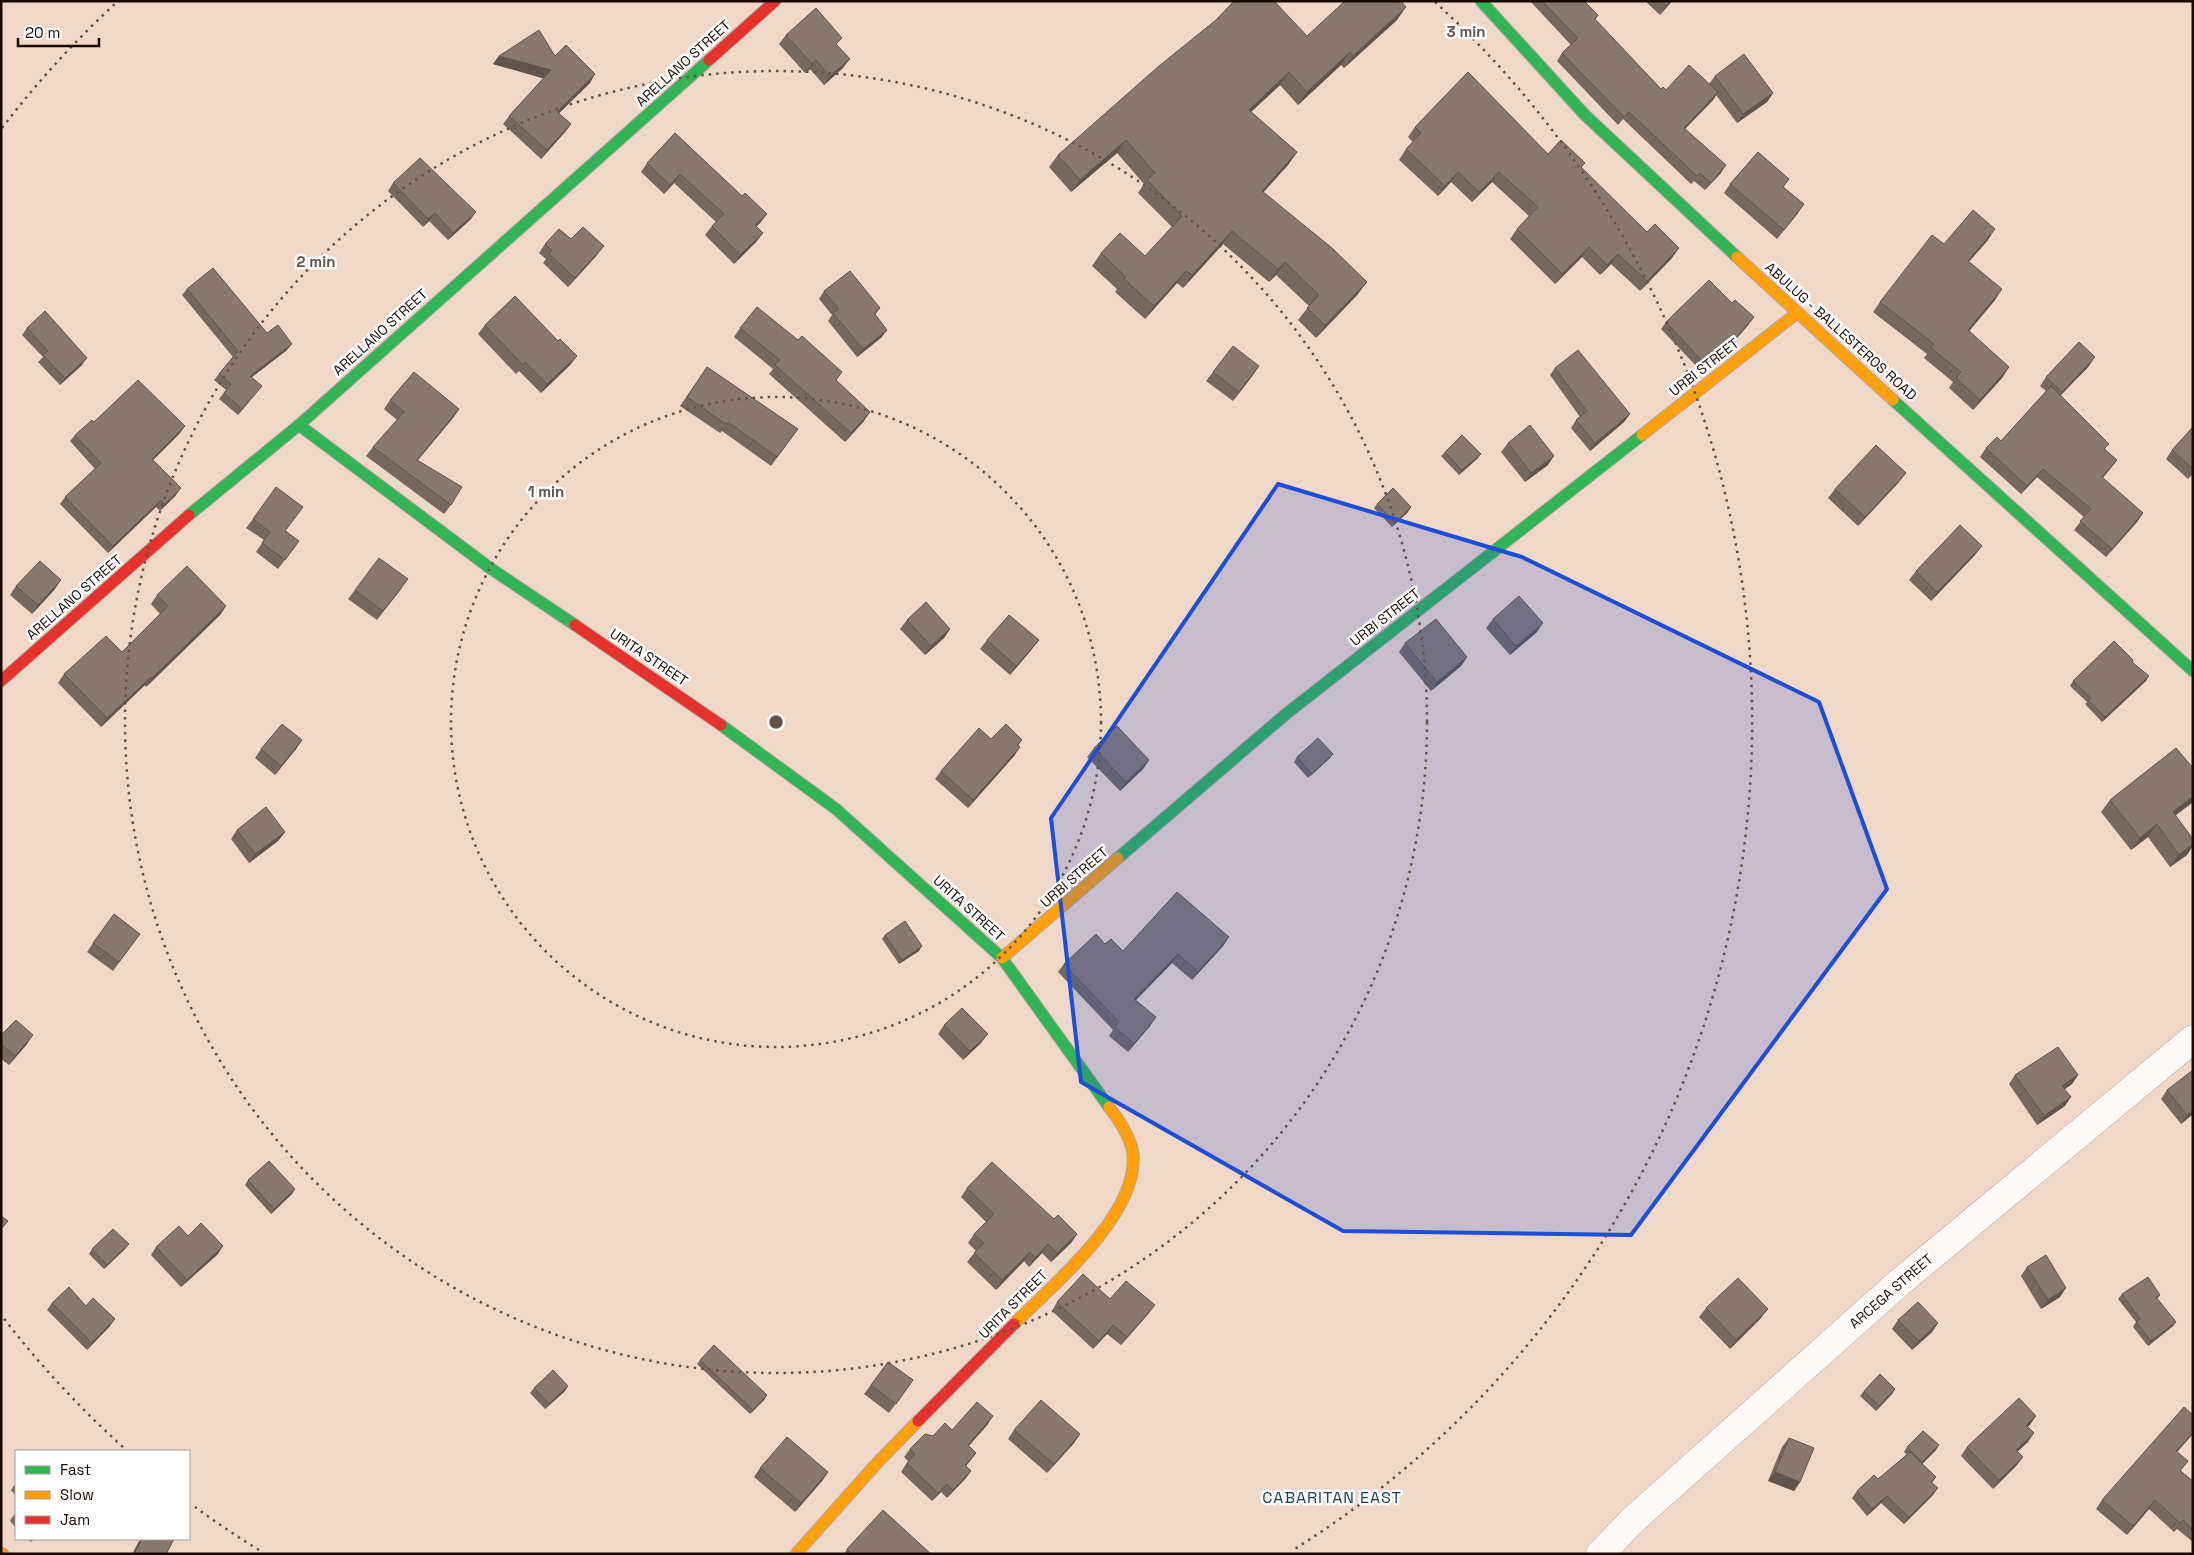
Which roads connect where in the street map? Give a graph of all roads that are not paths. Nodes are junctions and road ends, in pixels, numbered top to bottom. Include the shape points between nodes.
1 (775, 1) edge
2 (1481, 1) edge
3 (1797, 313) junction
4 (299, 425) junction
5 (2193, 671) edge
6 (1, 681) edge
7 (1002, 958) junction
8 (2193, 1039) edge
9 (796, 1554) edge
10 (1600, 1554) edge

1 - 4 street, ARELLANO STREET
2 - 3 street, ABULUG - BALLESTEROS ROAD via 1585,116
3 - 5 street, ABULUG - BALLESTEROS ROAD
3 - 7 street, URBI STREET via 1286,714
4 - 6 street, ARELLANO STREET via 193,512
4 - 7 street, URITA STREET via 490,568 683,697 836,809
7 - 9 street, URITA STREET via 1122,1124 1133,1153 1131,1181 1118,1211 1099,1238 878,1462
8 - 10 street, ARCEGA STREET via 1900,1282 1634,1519

